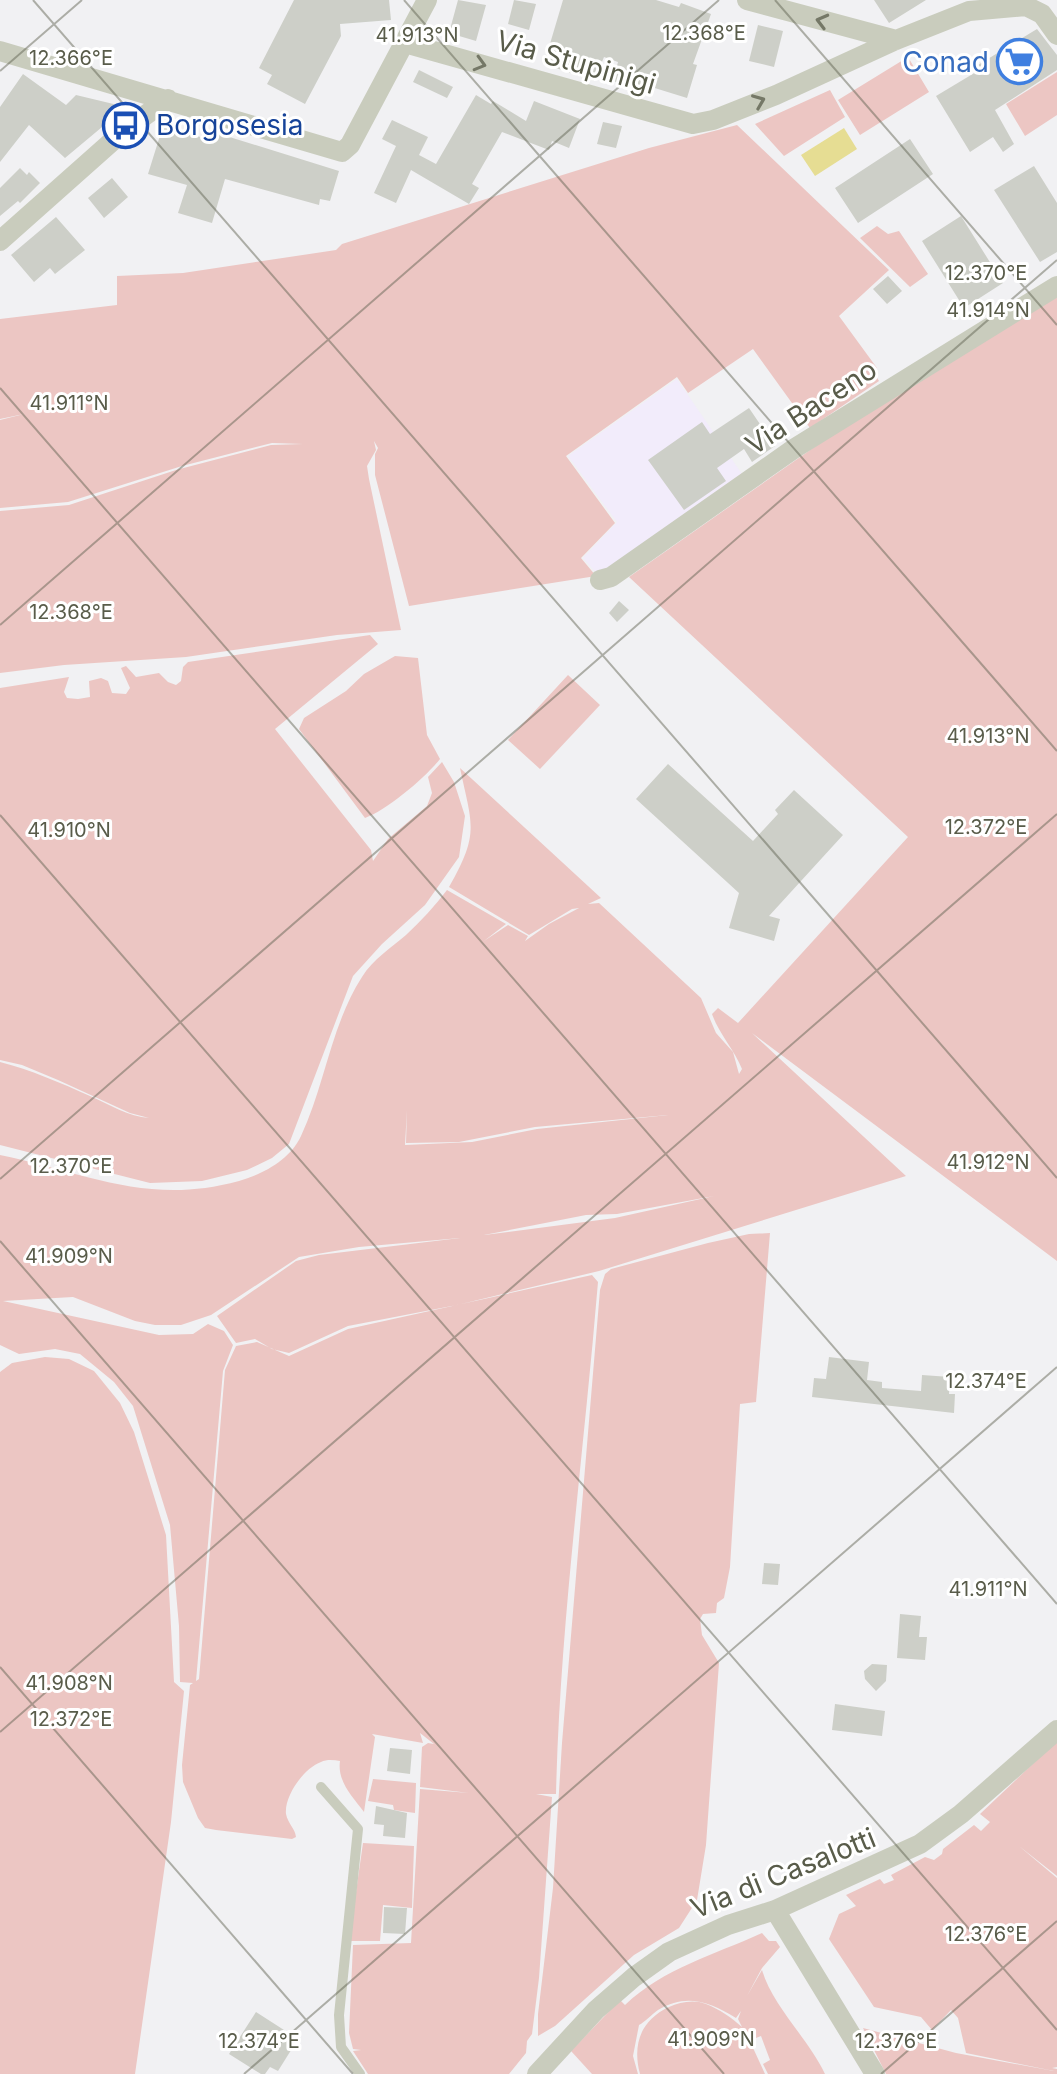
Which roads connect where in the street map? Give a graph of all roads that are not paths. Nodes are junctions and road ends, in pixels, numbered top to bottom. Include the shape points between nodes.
1 (427, 0) edge
2 (747, 0) edge
3 (966, 6) edge
4 (1057, 35) edge
5 (896, 40) junction
6 (405, 43) junction
7 (4, 58) edge
8 (168, 99) junction
9 (0, 241) edge
10 (1057, 286) edge
11 (600, 580) dead end
12 (1057, 1730) edge
13 (321, 1787) dead end
14 (775, 1910) junction
15 (360, 2074) edge
16 (537, 2074) edge
17 (875, 2074) edge

1 - 6 street
5 -> 2 street
3 - 4 street via 1026,6 1042,14
3 - 5 street
6 -> 5 street, Via Stupinigi via 697,124
6 - 8 street via 345,151
7 - 8 street
8 - 9 street via 126,129
10 - 11 street, Via Baceno via 795,448
12 - 14 street, Via di Casalotti via 920,1844
13 - 15 lane via 358,1829 339,2015 341,2047
14 - 16 street, Via di Casalotti via 697,1939 653,1963 596,2010
14 - 17 street

